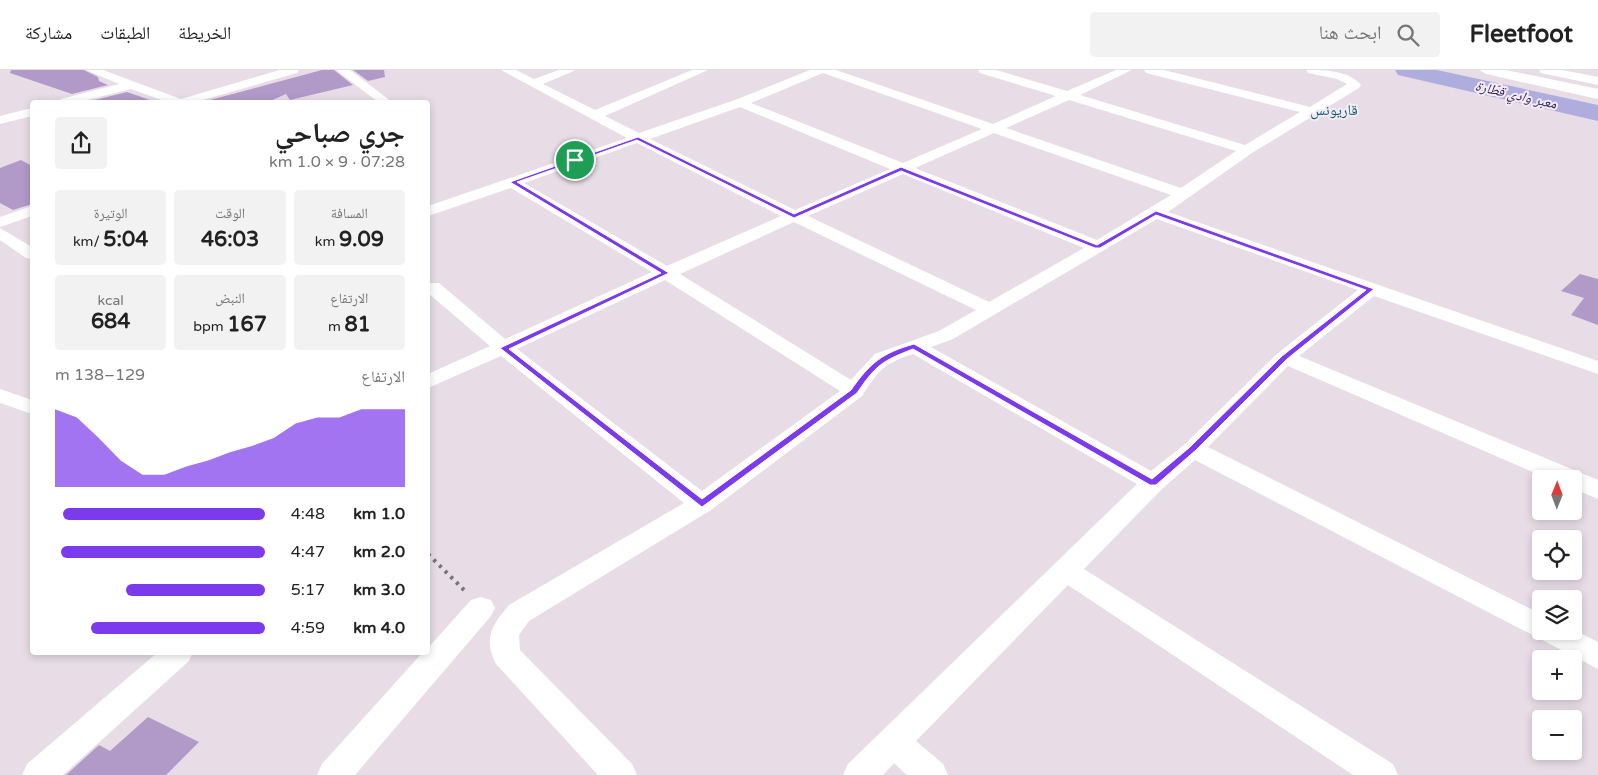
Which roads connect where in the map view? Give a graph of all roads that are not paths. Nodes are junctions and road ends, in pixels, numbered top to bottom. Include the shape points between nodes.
1 (92, 70) edge
2 (135, 70) edge
3 (293, 70) edge
4 (342, 70) edge
5 (507, 70) edge
6 (570, 70) edge
7 (702, 70) edge
8 (820, 70) edge
9 (825, 70) edge
10 (984, 70) edge
11 (1126, 70) edge
12 (1150, 70) edge
13 (1312, 70) edge
14 (1486, 70) edge
15 (1511, 70) edge
16 (1545, 70) edge
17 (109, 77) junction
18 (1598, 81) edge
19 (534, 83) junction
20 (131, 85) junction
21 (1598, 88) edge
22 (1069, 94) junction
23 (1598, 94) edge
24 (74, 100) edge
25 (172, 100) edge
26 (191, 100) edge
27 (383, 100) edge
28 (740, 103) junction
29 (1311, 111) junction
30 (30, 112) edge
31 (595, 115) junction
32 (0, 120) edge
33 (994, 128) junction
34 (638, 138) junction
35 (1247, 150) junction
36 (901, 169) junction
37 (512, 182) junction
38 (1183, 194) junction
39 (430, 211) edge
40 (30, 212) edge
41 (1156, 213) junction
42 (794, 216) junction
43 (0, 222) edge
44 (0, 233) edge
45 (1098, 247) junction
46 (30, 253) edge
47 (666, 273) junction
48 (432, 287) dead end
49 (1371, 289) junction
50 (990, 310) junction
51 (914, 346) junction
52 (504, 348) junction
53 (1285, 357) junction
54 (1598, 368) edge
55 (430, 381) edge
56 (854, 391) junction
57 (0, 396) edge
58 (30, 406) edge
59 (1193, 448) junction
60 (1552, 470) edge
61 (1153, 483) junction
62 (1582, 483) edge
63 (1598, 490) edge
64 (702, 504) junction
65 (1065, 570) junction
66 (481, 608) dead end
67 (1532, 622) edge
68 (1567, 640) edge
69 (176, 655) edge
70 (1598, 656) edge
71 (893, 742) junction
72 (39, 775) edge
73 (334, 775) edge
74 (620, 775) edge
75 (860, 775) edge
76 (931, 775) edge
77 (1381, 775) edge

1 - 17 street
2 - 17 street
3 - 26 street
4 - 27 street
5 - 19 street
6 - 19 street
7 - 31 street
8 - 28 street
9 - 33 street
10 - 22 street
11 - 22 street
12 - 29 street
13 - 29 street via 1350,80 1354,85
14 - 23 main road
15 - 21 main road
16 - 18 street
17 - 20 street
19 - 31 street
20 - 24 street
20 - 25 street
22 - 33 street
22 - 35 street
28 - 34 street
28 - 36 street
29 - 35 street
30 - 32 street
31 - 34 street
33 - 36 street
33 - 38 street
34 - 37 street
34 - 42 street
35 - 38 street
36 - 42 street
36 - 45 street
37 - 39 street
37 - 47 street
38 - 41 street
40 - 43 street
41 - 45 street
41 - 49 street
42 - 47 street
42 - 50 street
44 - 46 street
45 - 50 street
47 - 52 street
47 - 56 street
48 - 52 street
49 - 53 street
49 - 54 street
50 - 51 street via 946,335
51 - 56 street via 882,358
51 - 61 street
52 - 55 street
52 - 64 street
53 - 59 street
53 - 60 street
56 - 64 street
57 - 58 street
59 - 61 street
59 - 67 street
61 - 65 street
62 - 63 street
64 - 74 street via 519,613 504,632 506,655
65 - 71 street
65 - 77 street
66 - 73 street
68 - 70 street
69 - 72 street
71 - 75 street
71 - 76 street

